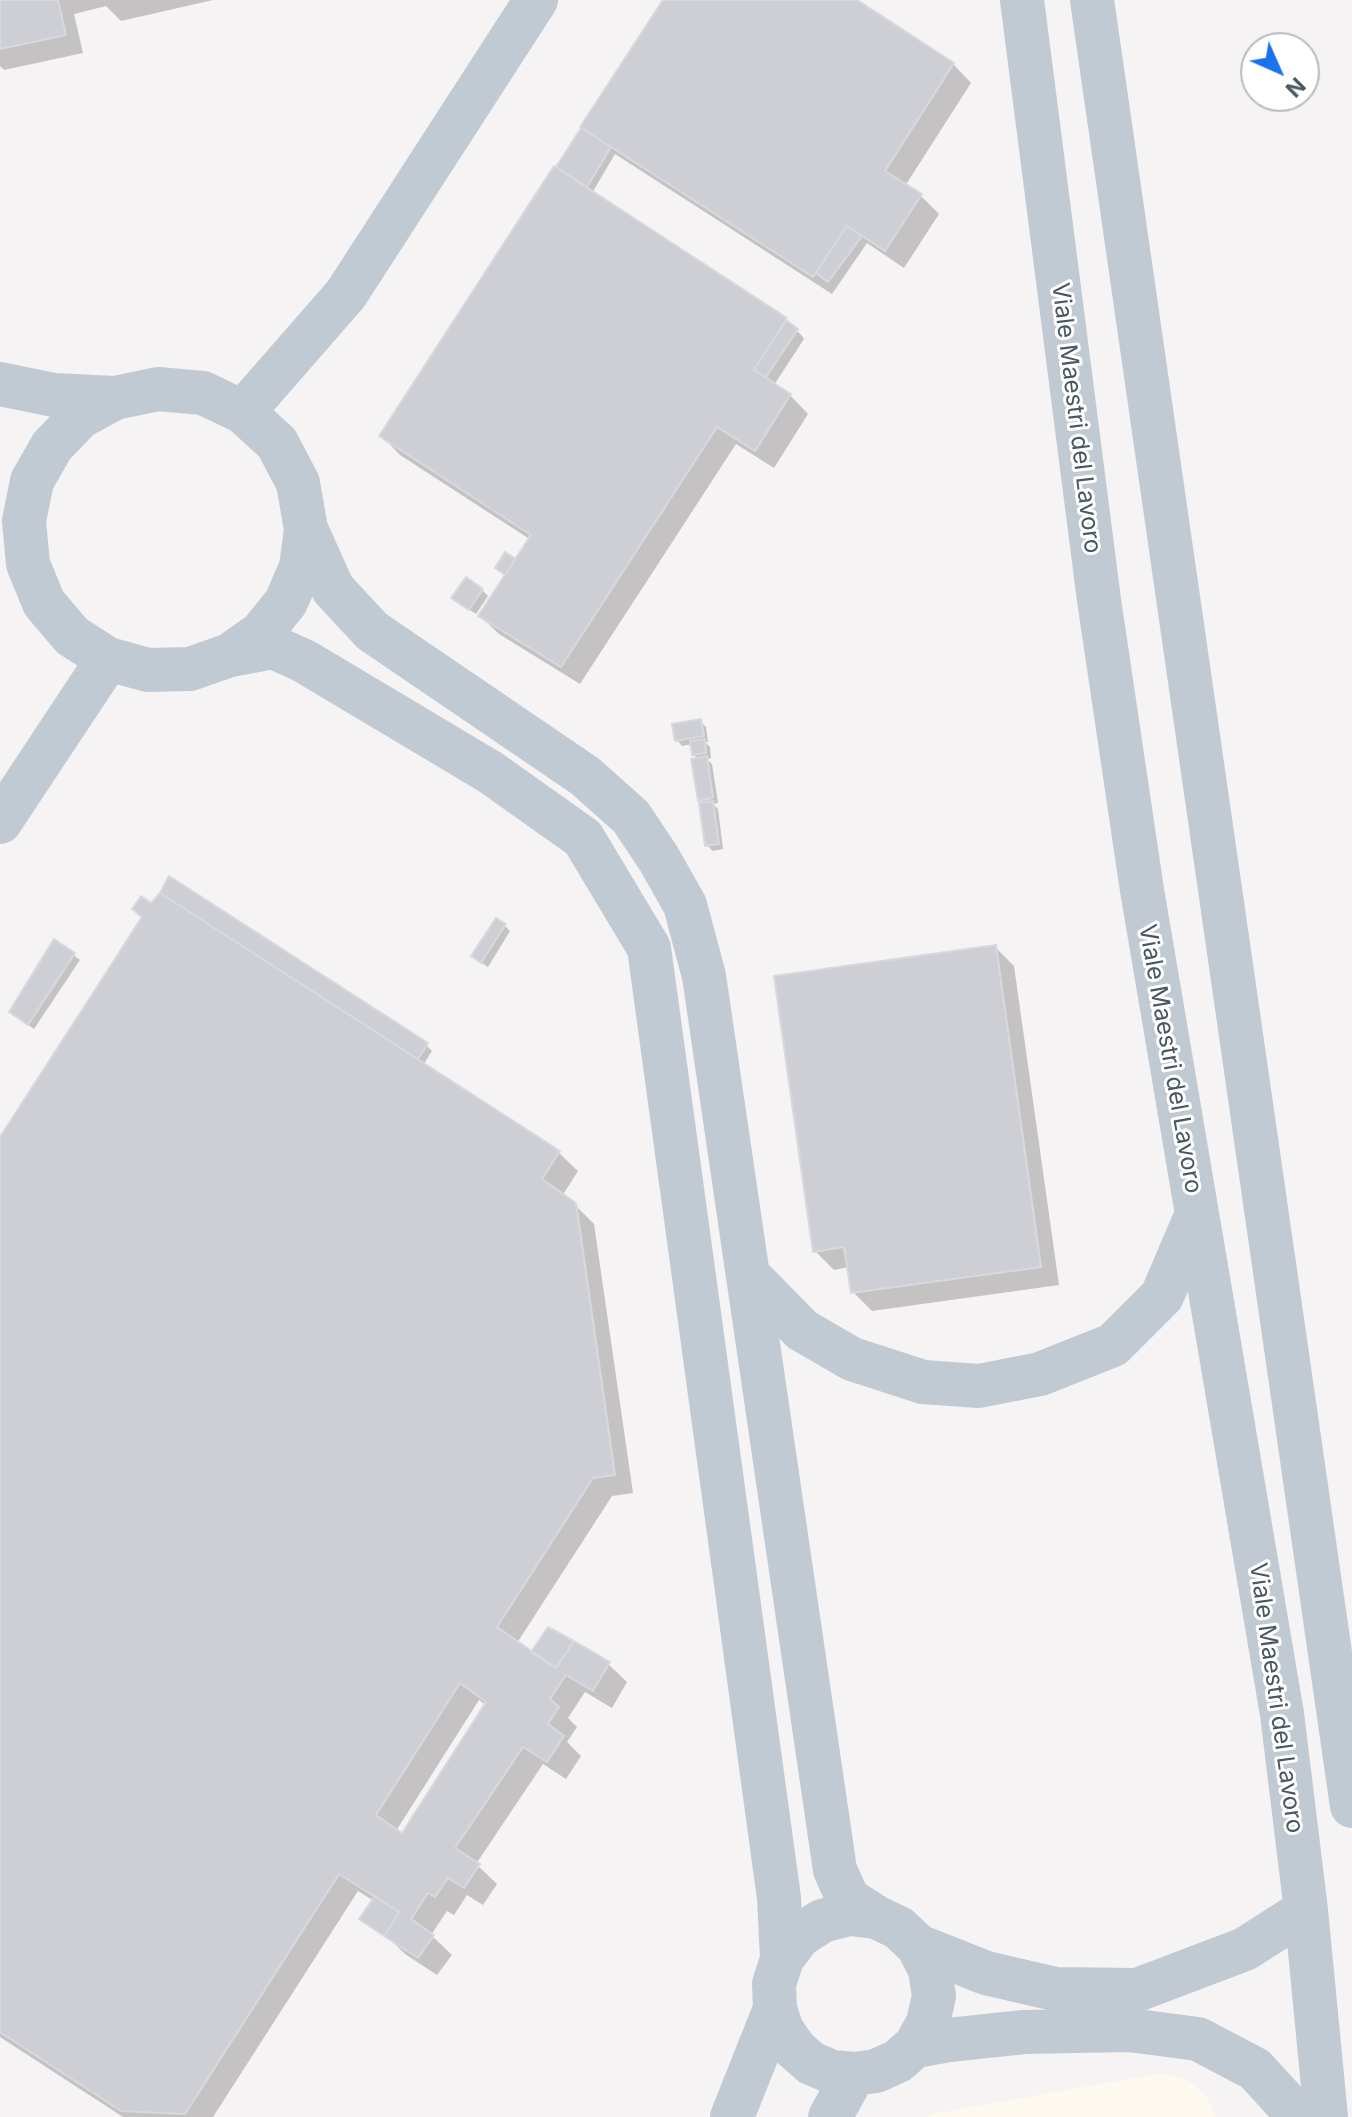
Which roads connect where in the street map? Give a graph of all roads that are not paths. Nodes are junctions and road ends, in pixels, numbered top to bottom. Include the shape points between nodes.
1 (536, 0) edge
2 (1022, 0) edge
3 (1092, 0) edge
4 (0, 384) edge
5 (115, 398) junction
6 (243, 412) junction
7 (0, 484) edge
8 (24, 521) junction
9 (306, 529) junction
10 (230, 655) junction
11 (108, 659) junction
12 (0, 822) edge
13 (1197, 1214) junction
14 (748, 1275) junction
15 (1352, 1806) edge
16 (1306, 1910) junction
17 (876, 1917) junction
18 (918, 1946) junction
19 (782, 1959) junction
20 (775, 2009) junction
21 (915, 2046) junction
22 (854, 2074) junction
23 (732, 2117) edge
24 (830, 2117) edge
25 (1299, 2117) edge
26 (1326, 2117) edge

1 - 6 street via 346,294
2 - 13 street, Viale Maestri del Lavoro via 1099,600
3 - 15 street
4 - 5 street via 54,395
5 - 6 street via 158,389 203,393
5 - 8 street via 80,417 52,446 32,481
6 - 9 street via 277,443 298,483
7 - 8 street
8 - 11 street via 28,564 44,603 72,636
9 - 10 street via 301,567 286,602 261,633
9 - 14 street via 333,589 372,631 585,776 631,817 659,859 685,905 704,976
10 - 11 street via 190,669 148,670
10 - 19 street via 273,647 490,772 583,838 649,948 779,1898
11 - 12 street
13 - 14 street via 1162,1296 1113,1345 1040,1374 979,1386 923,1382 852,1359 802,1330
13 - 16 street, Viale Maestri del Lavoro via 1282,1714
14 - 17 street via 835,1870 848,1899
16 - 18 street via 1245,1949 1137,1990 1055,1989 986,1973
16 - 26 street, Viale Maestri del Lavoro
17 - 18 street via 899,1928
17 - 19 street via 849,1914 822,1921 799,1936
18 - 21 street via 930,1970 934,1996
19 - 20 street via 774,1984
20 - 22 street via 782,2030 811,2063
20 - 23 street
21 - 22 street via 898,2061
21 - 25 street via 1039,2032 1129,2030 1198,2039 1255,2069
22 - 24 street

